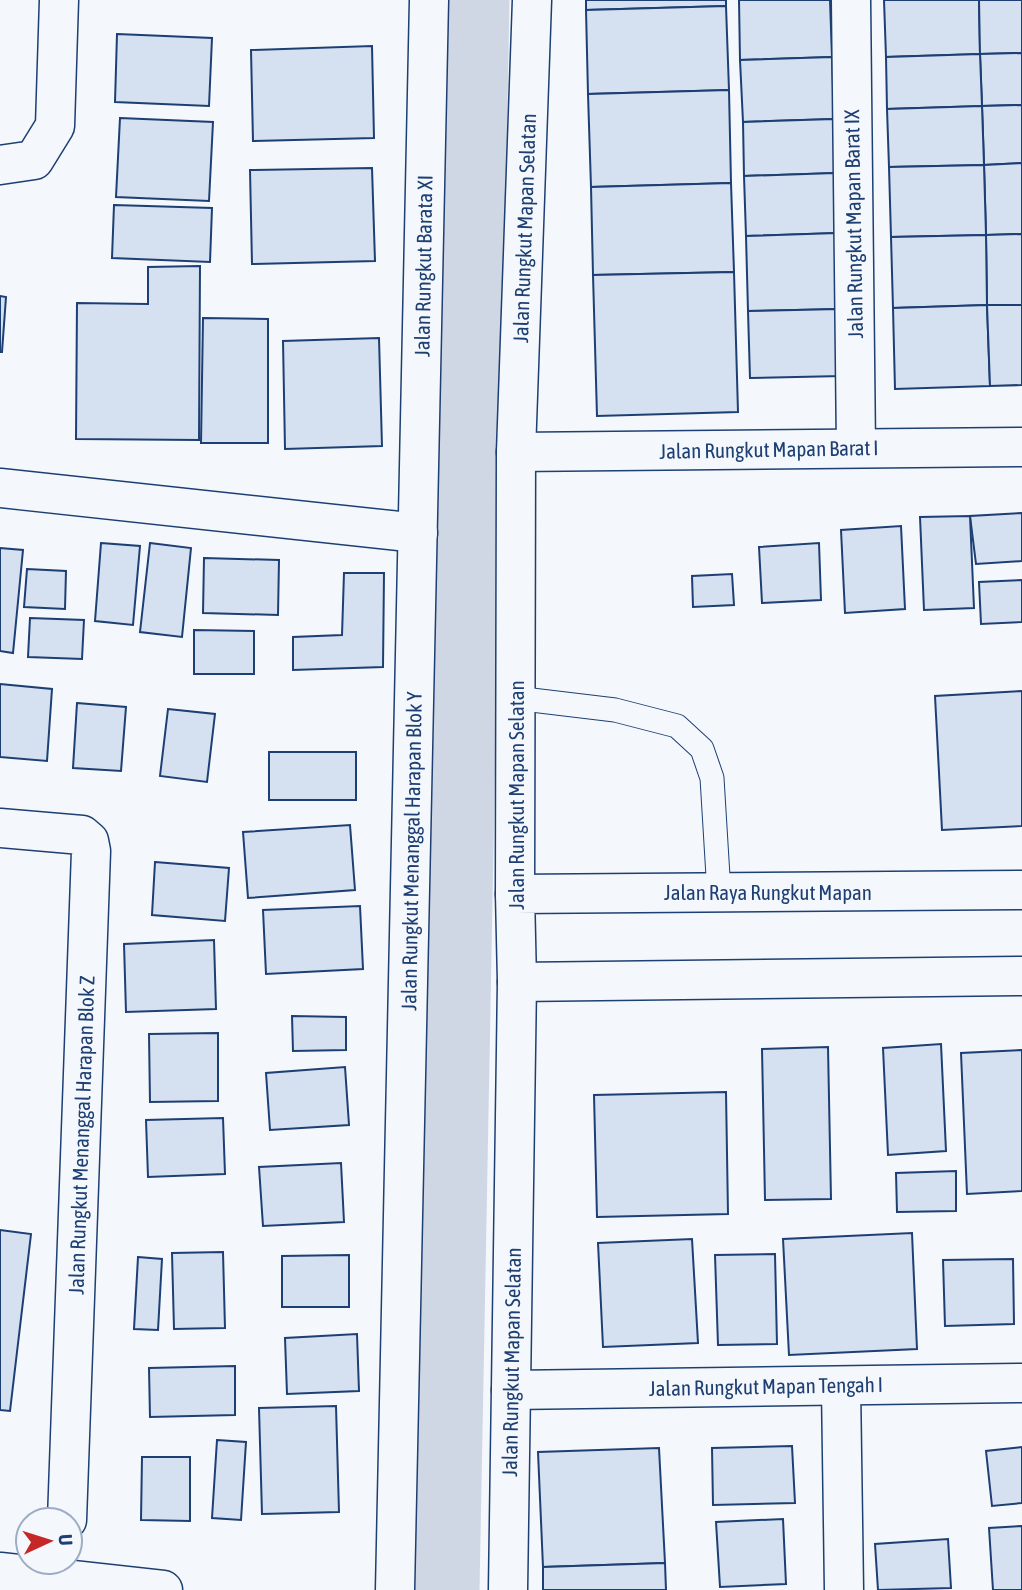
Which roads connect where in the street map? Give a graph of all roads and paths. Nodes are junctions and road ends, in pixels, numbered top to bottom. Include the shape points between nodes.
1 (60, 0) edge
2 (429, 0) edge
3 (533, 0) edge
4 (851, 0) edge
5 (17, 163) edge
6 (1022, 447) edge
7 (856, 448) junction
8 (516, 452) junction
9 (0, 488) edge
10 (418, 533) junction
11 (515, 698) junction
12 (0, 828) edge
13 (1022, 890) edge
14 (719, 893) junction
15 (515, 894) junction
16 (1022, 976) edge
17 (517, 982) junction
18 (1022, 1383) edge
19 (841, 1386) junction
20 (511, 1390) junction
21 (68, 1506) edge
22 (84, 1574) edge
23 (163, 1590) edge
24 (395, 1590) edge
25 (508, 1590) edge
26 (844, 1590) edge

1 - 5 street via 55,126
2 - 10 street, Jalan Rungkut Barata XI
3 - 8 street, Jalan Rungkut Mapan Selatan
4 - 7 street, Jalan Rungkut Mapan Barat IX
6 - 7 street, Jalan Rungkut Mapan Barat I
7 - 8 street, Jalan Rungkut Mapan Barat I
8 - 11 street, Jalan Rungkut Mapan Selatan
9 - 10 street
10 - 24 street, Jalan Rungkut Menanggal Harapan Blok Y
11 - 14 lane via 615,710 677,726 702,749 712,778
11 - 15 street, Jalan Rungkut Mapan Selatan
12 - 21 street, Jalan Rungkut Menanggal Harapan Blok Z via 82,835 91,851
13 - 14 street, Jalan Raya Rungkut Mapan
14 - 15 street, Jalan Raya Rungkut Mapan
15 - 17 street, Jalan Rungkut Mapan Selatan
16 - 17 street
17 - 20 street, Jalan Rungkut Mapan Selatan
18 - 19 street, Jalan Rungkut Mapan Tengah I
19 - 20 street, Jalan Rungkut Mapan Tengah I
19 - 26 street
20 - 25 street, Jalan Rungkut Mapan Selatan
22 - 23 street

